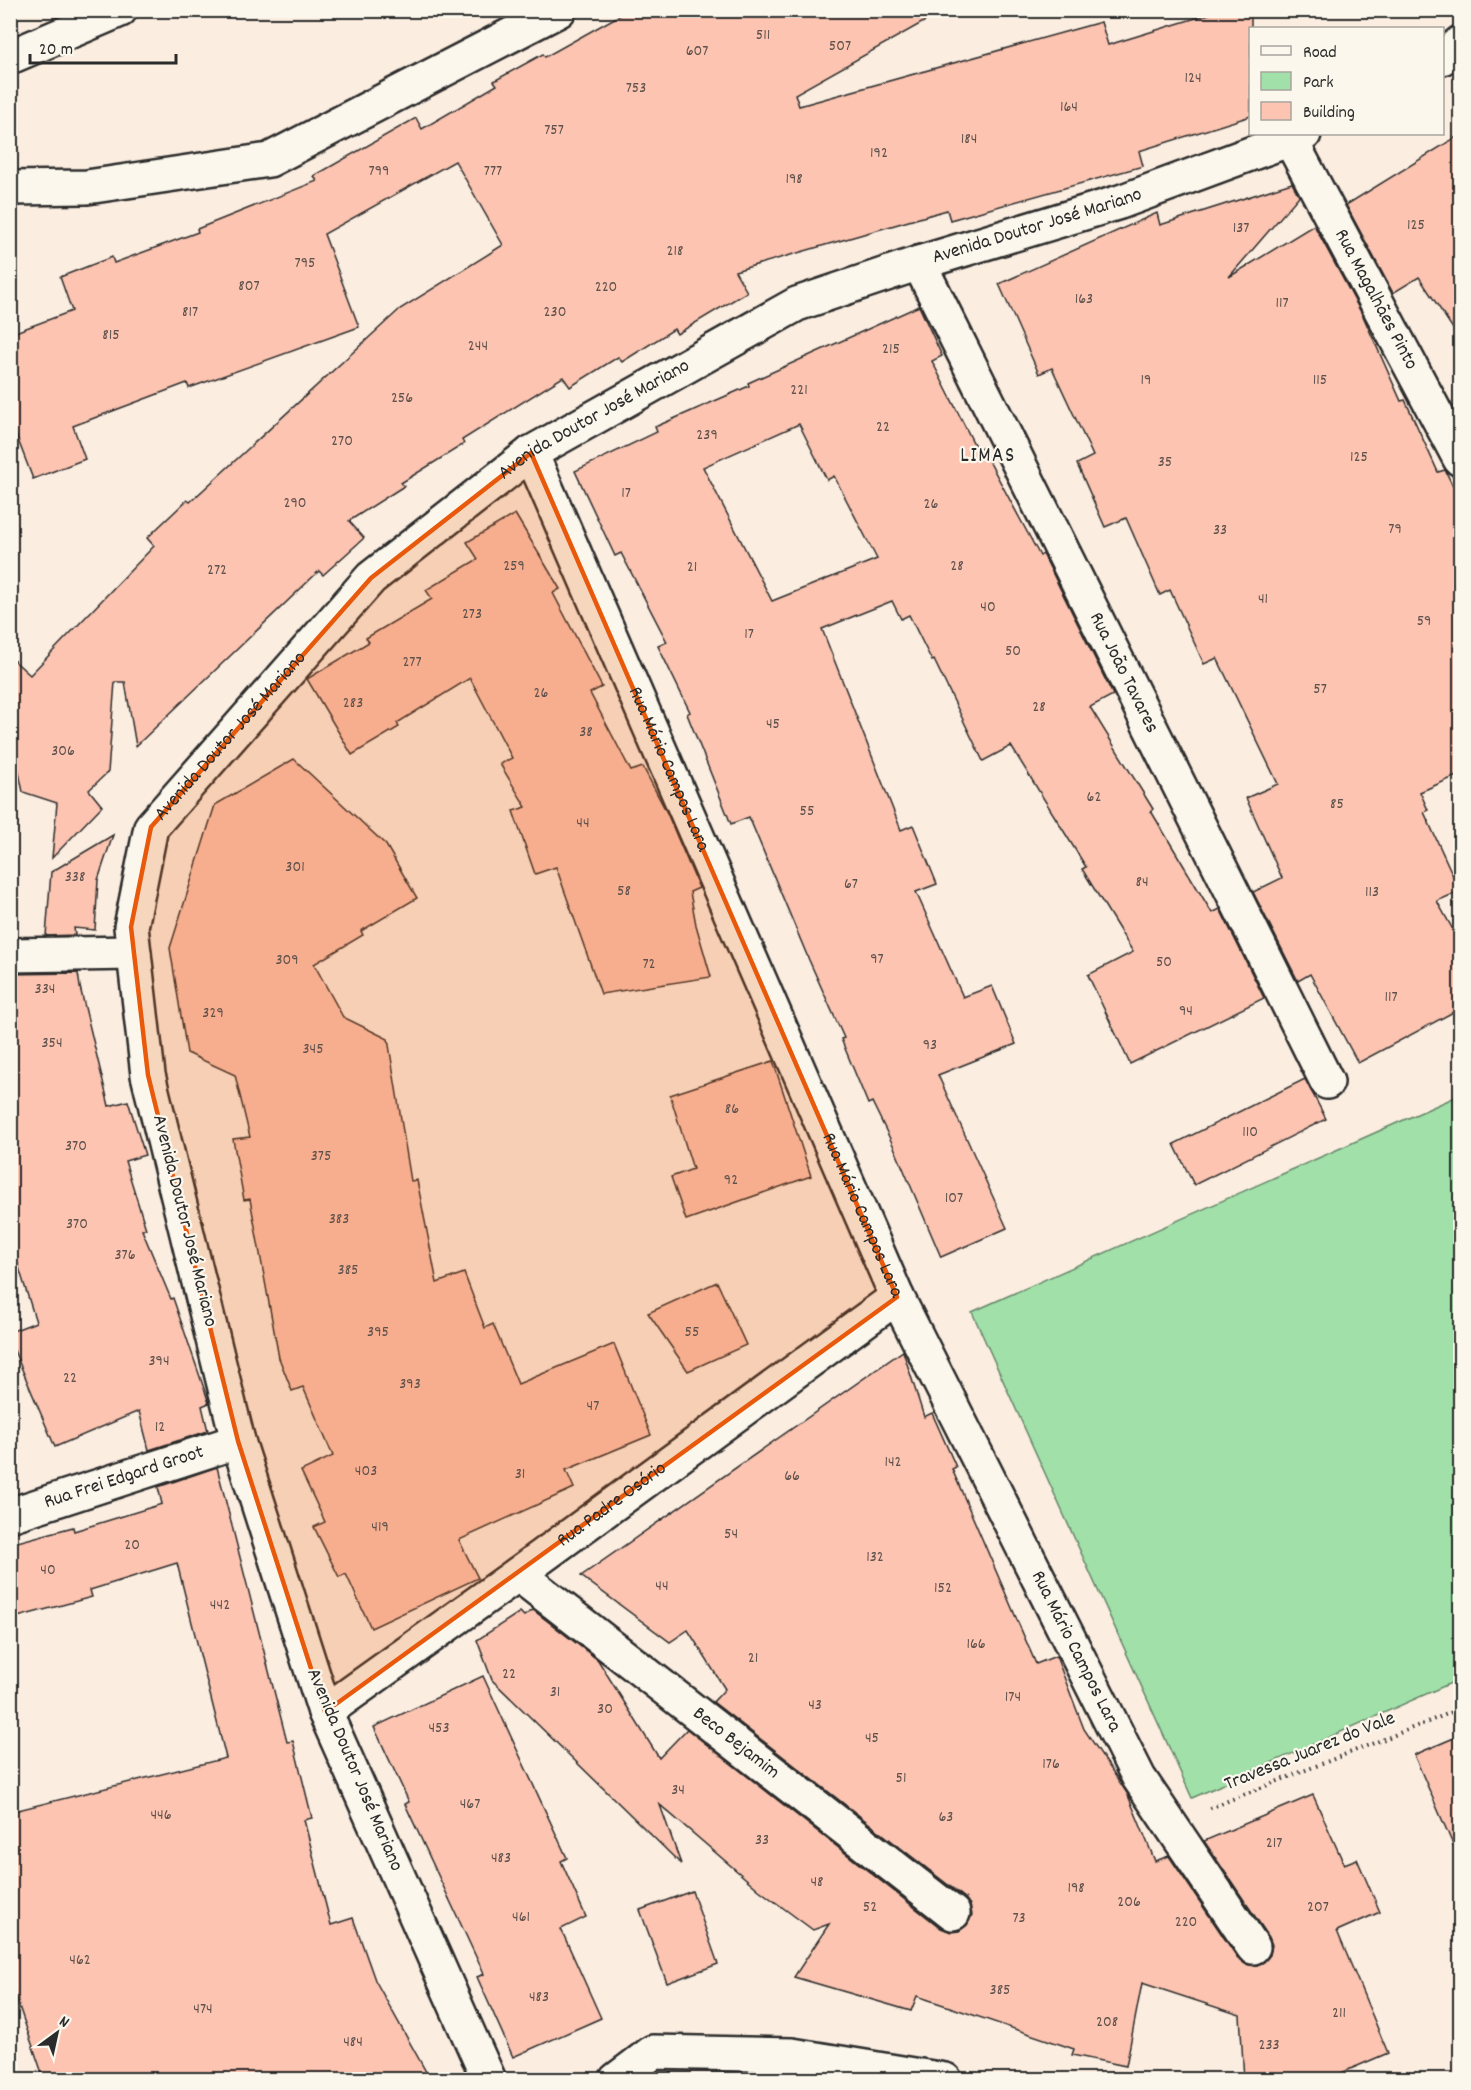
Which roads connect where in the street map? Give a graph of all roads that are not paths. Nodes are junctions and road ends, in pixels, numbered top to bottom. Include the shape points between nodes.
1 (120, 10) edge
2 (559, 10) edge
3 (1461, 43) edge
4 (10, 57) edge
5 (1444, 57) edge
6 (1297, 136) edge
7 (10, 188) edge
8 (919, 263) junction
9 (531, 453) junction
10 (1461, 459) edge
11 (134, 953) junction
12 (10, 955) edge
13 (1327, 1082) dead end
14 (897, 1297) junction
15 (238, 1440) junction
16 (10, 1515) edge
17 (518, 1574) junction
18 (325, 1712) junction
19 (953, 1913) dead end
20 (1253, 1947) dead end
21 (489, 2079) edge
22 (616, 2079) edge
23 (945, 2079) edge

1 - 4 main road
2 - 7 main road via 269,160 87,187
3 - 5 main road
6 - 8 main road, Avenida Doutor José Mariano via 1120,202
6 - 10 main road, Rua Magalhães Pinto
8 - 9 main road, Avenida Doutor José Mariano via 797,304
8 - 13 main road, Rua João Tavares
9 - 11 main road, Avenida Doutor José Mariano via 371,578 151,827 131,927
9 - 14 main road, Rua Mário Campos Lara
11 - 12 main road
11 - 15 main road, Avenida Doutor José Mariano via 148,1075
14 - 17 main road, Rua Padre Osório
14 - 20 main road, Rua Mário Campos Lara via 1139,1778
15 - 16 main road, Rua Frei Edgard Groot
15 - 18 main road, Avenida Doutor José Mariano
17 - 18 main road, Rua Padre Osório
17 - 19 main road, Beco Bejamim
18 - 21 main road, Avenida Doutor José Mariano
22 - 23 main road via 653,2052 792,2055

